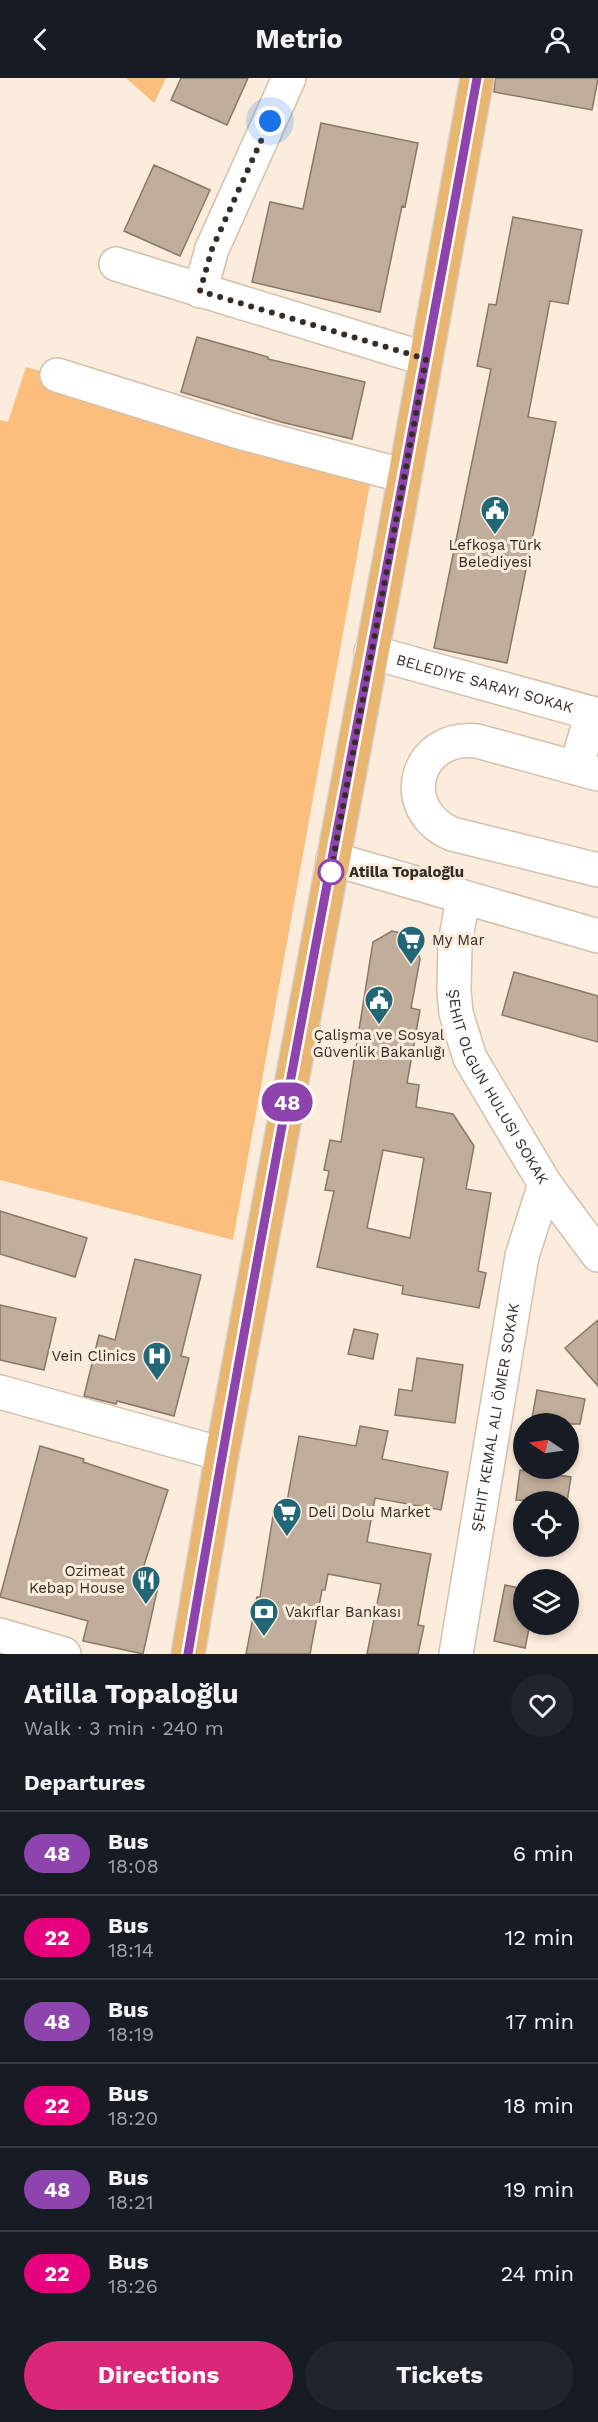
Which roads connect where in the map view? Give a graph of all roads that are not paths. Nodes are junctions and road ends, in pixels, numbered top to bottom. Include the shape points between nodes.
1 (289, 78) edge
2 (477, 78) edge
3 (116, 264) dead end
4 (200, 291) junction
5 (426, 359) junction
6 (57, 375) dead end
7 (405, 476) junction
8 (371, 652) junction
9 (595, 714) edge
10 (587, 771) edge
11 (333, 859) junction
12 (598, 870) edge
13 (464, 898) junction
14 (598, 936) edge
15 (546, 1184) junction
16 (598, 1255) edge
17 (0, 1392) edge
18 (222, 1454) junction
19 (0, 1635) edge
20 (64, 1654) edge
21 (188, 1654) edge
22 (456, 1654) edge

1 - 4 street via 212,249
2 - 5 main road
3 - 4 street
4 - 5 street
5 - 7 main road
6 - 7 street via 239,432
7 - 8 main road
8 - 9 street
8 - 11 main road
9 - 10 street
10 - 12 street via 477,741 451,742 425,762 420,773 419,798 434,824 452,834
11 - 13 street
11 - 18 main road
13 - 14 street
13 - 15 street, ŞEHIT OLGUN HULUSI SOKAK via 454,968 456,1013 462,1036 479,1076
15 - 16 street, ŞEHIT OLGUN HULUSI SOKAK
15 - 22 street, ŞEHIT KEMAL ALI ÖMER SOKAK via 522,1256
17 - 18 street
18 - 21 main road
19 - 20 street

